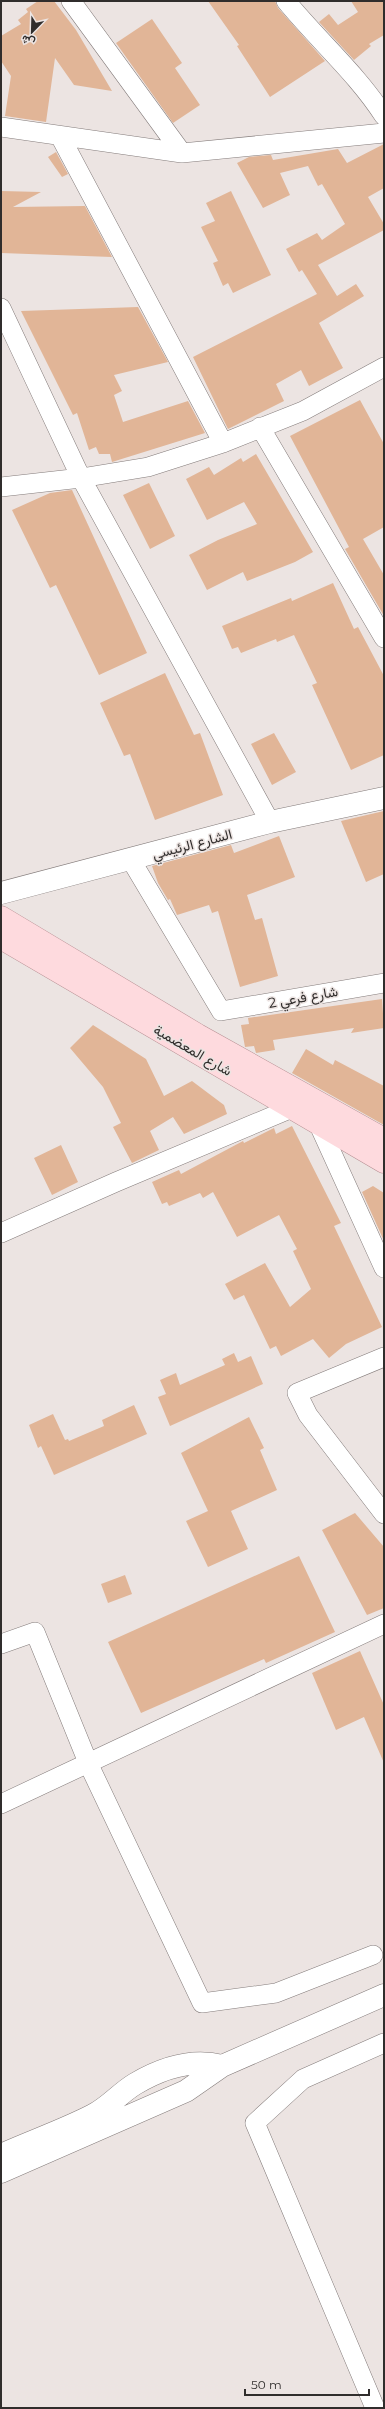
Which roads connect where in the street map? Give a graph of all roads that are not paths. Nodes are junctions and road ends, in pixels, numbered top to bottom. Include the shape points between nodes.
1 (71, 1) edge
2 (286, 1) edge
3 (379, 97) edge
4 (384, 116) edge
5 (1, 127) edge
6 (384, 133) edge
7 (60, 136) junction
8 (182, 154) junction
9 (1, 308) edge
10 (384, 367) edge
11 (260, 426) junction
12 (223, 443) junction
13 (81, 478) junction
14 (1, 487) edge
15 (384, 638) edge
16 (384, 798) edge
17 (270, 822) junction
18 (131, 860) junction
19 (1, 894) edge
20 (1, 916) edge
21 (1, 938) edge
22 (384, 983) edge
23 (292, 1108) junction
24 (319, 1125) junction
25 (384, 1139) edge
26 (384, 1162) edge
27 (1, 1233) edge
28 (384, 1268) edge
29 (384, 1357) edge
30 (384, 1514) edge
31 (384, 1624) edge
32 (1, 1644) edge
33 (89, 1765) junction
34 (1, 1804) edge
35 (373, 1955) dead end
36 (384, 1995) edge
37 (384, 2043) edge
38 (222, 2066) junction
39 (1, 2155) edge
40 (1, 2172) edge
41 (375, 2408) edge

1 - 8 street
2 - 3 street via 309,30
3 - 4 street
5 - 7 street
6 - 8 street
7 - 8 street
7 - 12 street
9 - 13 street
10 - 11 street via 304,411
11 - 12 street
11 - 15 street
12 - 13 street via 148,467
13 - 14 street
13 - 17 street
16 - 17 main road, الشارع الرئيسي
17 - 18 main road, الشارع الرئيسي
18 - 19 main road, الشارع الرئيسي
18 - 22 street, شارع فرعي 2 via 221,1012
20 - 25 main road, شارع المعضمية via 198,1035
21 - 23 main road, شارع المعضمية
23 - 24 main road, شارع المعضمية
23 - 27 street
24 - 26 main road, شارع المعضمية
24 - 28 street
29 - 30 street via 296,1393 308,1415
31 - 33 street
32 - 33 street via 35,1632
33 - 34 street
33 - 35 street via 202,2003 276,1993
36 - 38 main road
37 - 41 street via 303,2079 255,2123
38 - 39 main road via 207,2062 176,2065 135,2084 92,2115
38 - 40 main road via 186,2091

